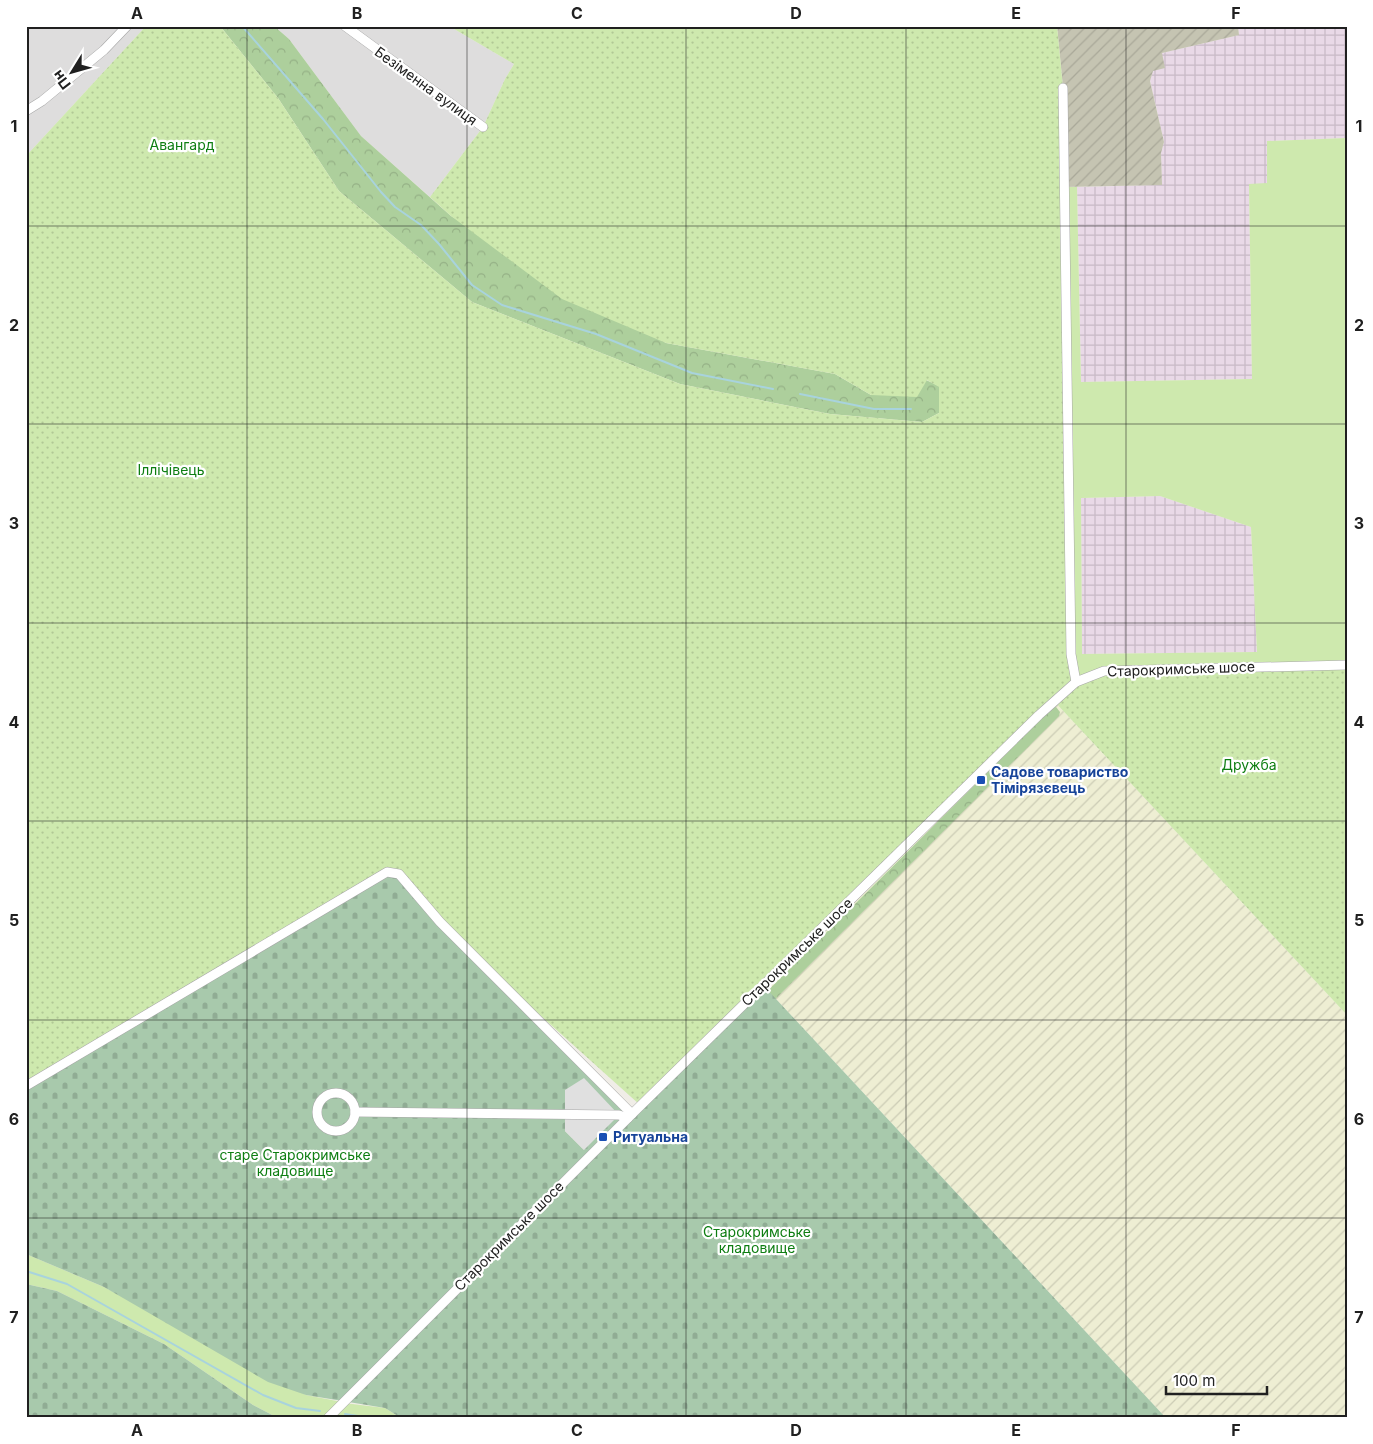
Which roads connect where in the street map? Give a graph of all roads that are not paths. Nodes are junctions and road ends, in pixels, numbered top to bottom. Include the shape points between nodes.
1 (127, 26) edge
2 (345, 26) edge
3 (1063, 88) dead end
4 (26, 111) edge
5 (483, 127) dead end
6 (1347, 665) edge
7 (1076, 682) junction
8 (26, 1086) edge
9 (355, 1112) junction
10 (630, 1116) junction
11 (328, 1418) edge

1 - 4 street via 104,50
2 - 5 street, Безіменна вулиця
3 - 7 street via 1071,654
6 - 7 street, Старокримське шосе via 1104,671
7 - 10 street, Старокримське шосе
8 - 10 street via 387,872 399,874 440,922
9 - 9 street via 351,1100 338,1092 324,1096 317,1110 321,1124 334,1131 349,1126
9 - 10 street
10 - 11 street, Старокримське шосе

